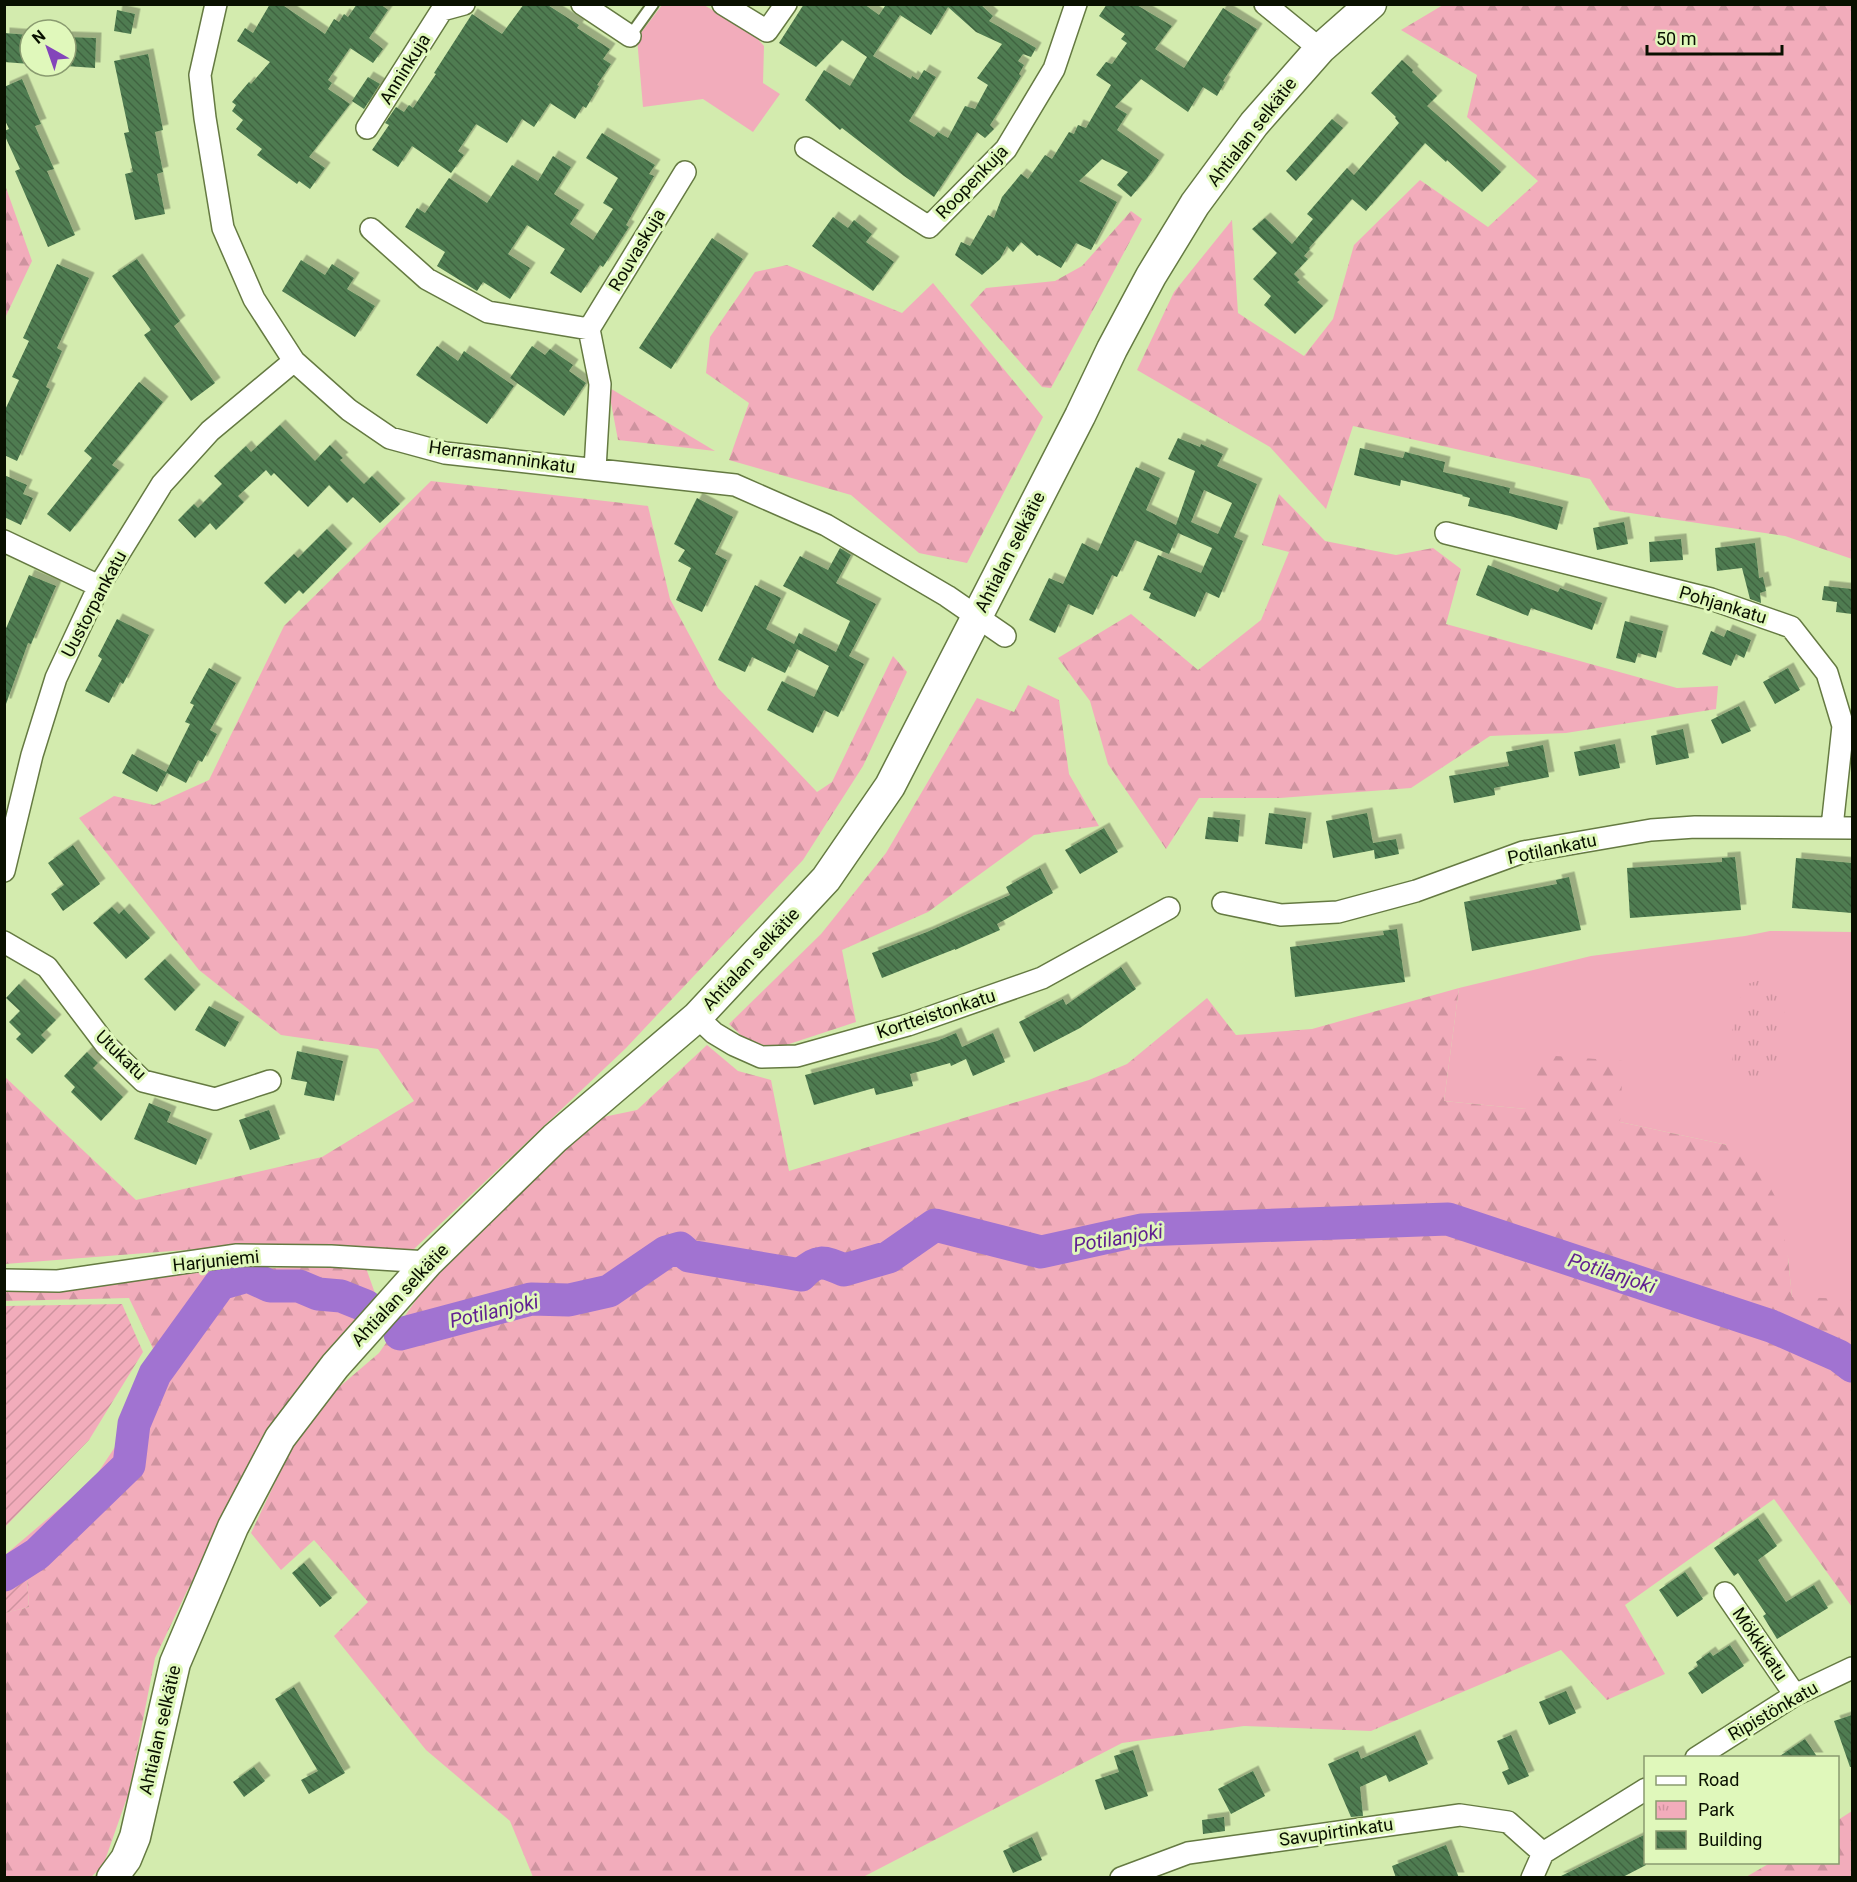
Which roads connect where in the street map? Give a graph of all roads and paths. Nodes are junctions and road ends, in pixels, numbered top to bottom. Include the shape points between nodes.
1 (216, 4) edge
2 (464, 4) edge
3 (582, 4) edge
4 (653, 4) edge
5 (723, 4) edge
6 (786, 4) edge
7 (1076, 4) edge
8 (1265, 4) edge
9 (1371, 4) edge
10 (435, 7) edge
11 (630, 36) joint
12 (1320, 49) junction
13 (367, 128) dead end
14 (806, 148) dead end
15 (685, 171) dead end
16 (371, 229) dead end
17 (589, 329) junction
18 (294, 360) junction
19 (595, 470) junction
20 (1446, 533) dead end
21 (4, 541) edge
22 (99, 586) junction
23 (977, 616) junction
24 (1005, 636) dead end
25 (1842, 827) edge
26 (4, 871) edge
27 (1223, 903) dead end
28 (1169, 908) dead end
29 (4, 942) edge
30 (697, 1017) junction
31 (270, 1082) dead end
32 (428, 1262) junction
33 (4, 1280) edge
34 (1725, 1593) dead end
35 (1852, 1668) edge
36 (1795, 1695) junction
37 (1699, 1756) edge
38 (1644, 1790) edge
39 (1543, 1853) junction
40 (112, 1878) edge
41 (1121, 1878) edge
42 (1532, 1878) edge

1 - 18 street, Herrasmanninkatu via 200,75 223,228 254,300
2 - 10 street
3 - 11 street
4 - 11 lane
5 - 6 street via 767,31
7 - 14 street, Roopenkuja via 1054,69 1006,149 929,226
8 - 12 street
9 - 12 street, Ahtialan selkätie
10 - 13 street, Anninkuja
12 - 23 street, Ahtialan selkätie via 1254,124 1195,204 1112,350
15 - 17 street, Rouvaskuja
16 - 17 street via 427,279 488,312
17 - 19 street via 600,384
18 - 19 street, Herrasmanninkatu via 349,410 390,438 445,453
18 - 22 street, Uustorpankatu via 210,431 162,484
19 - 23 street, Herrasmanninkatu via 735,485 826,525
20 - 25 street, Pohjankatu via 1711,599 1791,627 1827,673 1843,726
21 - 22 street
22 - 26 street, Uustorpankatu via 56,678 32,755
23 - 24 street, Herrasmanninkatu
23 - 30 street, Ahtialan selkätie via 890,786 826,879
25 - 27 street, Potilankatu via 1651,830 1523,852 1416,891 1338,912 1281,915
28 - 30 street, Kortteistonkatu via 1042,978 908,1025 797,1056 761,1057 714,1033
29 - 31 street, Utukatu via 47,967 106,1045 143,1081 215,1099
30 - 32 street, Ahtialan selkätie via 555,1138
32 - 33 street, Harjuniemi via 237,1255 58,1281
32 - 40 street, Ahtialan selkätie via 335,1366 280,1438 232,1527 175,1663 135,1836 126,1859
34 - 36 street, Mökkikatu
35 - 36 street, Ripistönkatu
36 - 37 street, Ripistönkatu
38 - 39 street
39 - 41 street, Savupirtinkatu via 1508,1822 1460,1815 1188,1853
39 - 42 street

